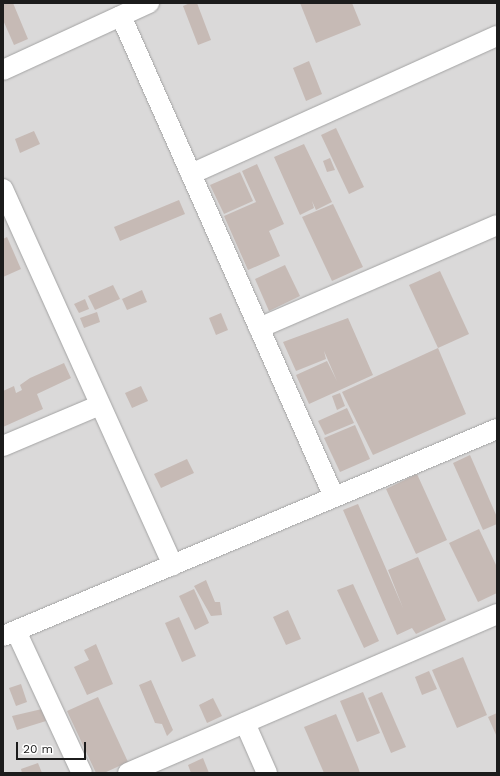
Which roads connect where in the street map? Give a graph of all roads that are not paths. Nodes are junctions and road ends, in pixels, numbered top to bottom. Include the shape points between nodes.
1 (149, 3) edge
2 (121, 16) junction
3 (497, 36) edge
4 (3, 70) edge
5 (191, 174) junction
6 (3, 189) edge
7 (497, 225) edge
8 (259, 328) junction
9 (100, 405) junction
10 (497, 429) edge
11 (3, 446) edge
12 (334, 497) junction
13 (173, 565) junction
14 (497, 614) edge
15 (10, 634) edge
16 (245, 723) junction
17 (82, 773) edge
18 (128, 773) edge
19 (267, 773) edge

1 - 2 street
2 - 4 street
2 - 5 street
3 - 5 street
5 - 8 street
6 - 9 street
7 - 8 street
8 - 12 street
9 - 11 street
9 - 13 street
10 - 12 street
12 - 13 street
13 - 15 street
14 - 16 street
15 - 17 street
16 - 18 street
16 - 19 street

